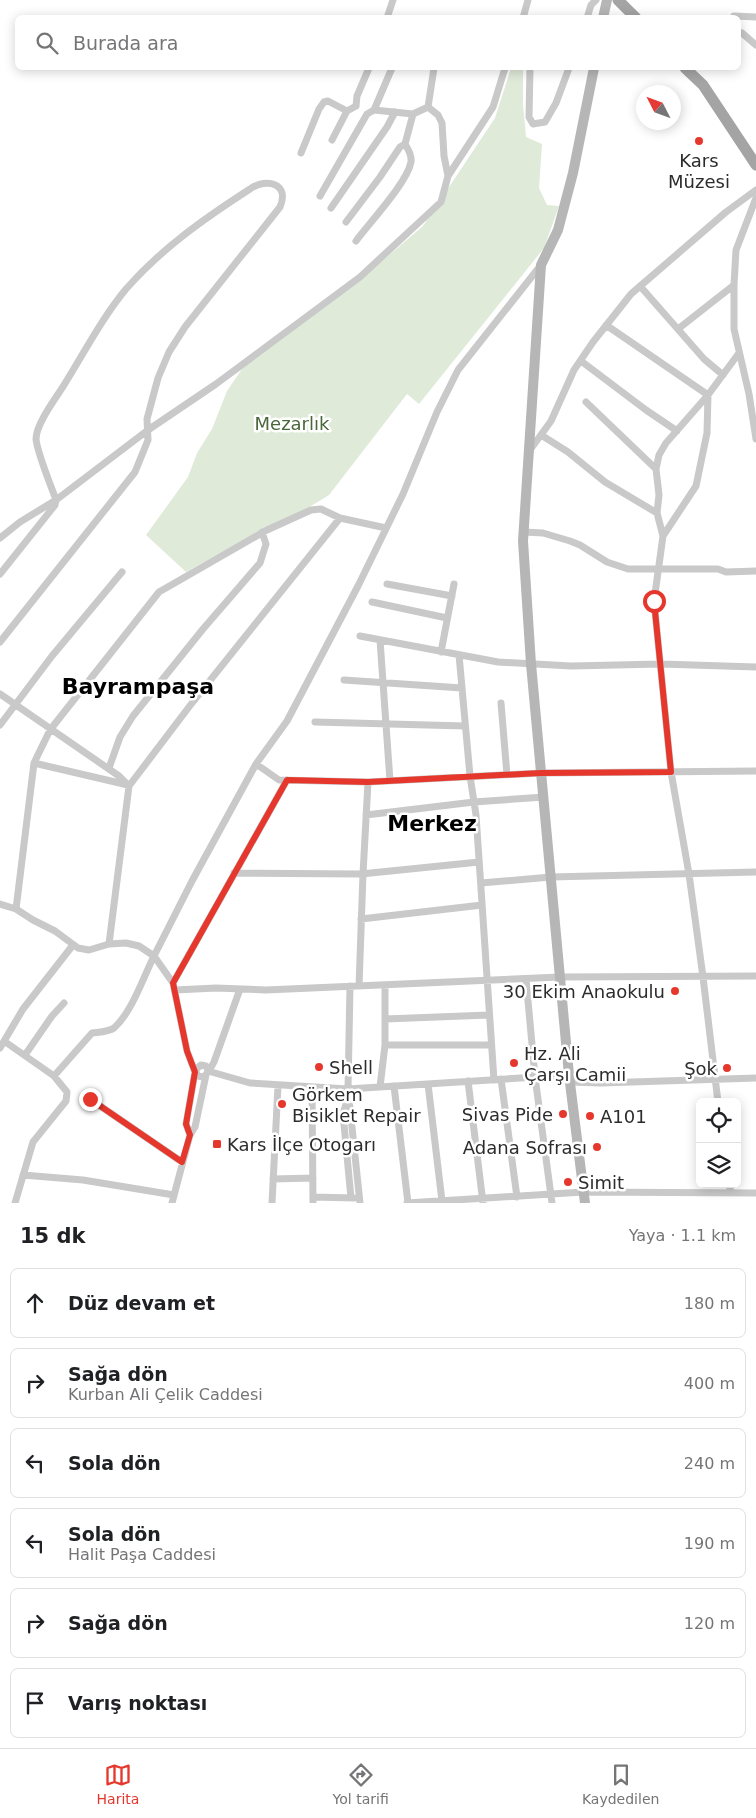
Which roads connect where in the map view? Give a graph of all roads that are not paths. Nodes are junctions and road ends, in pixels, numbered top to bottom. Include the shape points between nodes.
1 (393, 0) edge
2 (528, 0) edge
3 (596, 0) edge
4 (607, 0) edge
5 (618, 0) edge
6 (388, 15) edge
7 (524, 15) edge
8 (588, 15) edge
9 (604, 15) edge
10 (633, 15) edge
11 (741, 17) edge
12 (756, 18) edge
13 (742, 33) dead end
14 (756, 46) edge
15 (369, 70) edge
16 (391, 70) edge
17 (434, 70) edge
18 (504, 70) edge
19 (530, 70) edge
20 (568, 70) edge
21 (594, 70) edge
22 (687, 70) edge
23 (356, 106) junction
24 (428, 107) junction
25 (374, 110) junction
26 (347, 111) junction
27 (395, 112) junction
28 (367, 114) junction
29 (414, 114) junction
30 (332, 140) dead end
31 (405, 144) junction
32 (301, 153) dead end
33 (756, 165) edge
34 (448, 176) junction
35 (756, 190) edge
36 (320, 196) dead end
37 (756, 198) edge
38 (331, 208) dead end
39 (346, 222) dead end
40 (356, 241) dead end
41 (541, 265) junction
42 (734, 285) junction
43 (640, 286) junction
44 (606, 325) junction
45 (678, 329) junction
46 (739, 353) junction
47 (581, 361) junction
48 (722, 375) junction
49 (708, 395) junction
50 (586, 402) dead end
51 (148, 430) junction
52 (677, 431) junction
53 (541, 435) junction
54 (756, 439) edge
55 (528, 452) junction
56 (656, 469) junction
57 (56, 500) junction
58 (657, 513) junction
59 (340, 518) junction
60 (386, 528) junction
61 (262, 532) junction
62 (523, 532) junction
63 (663, 536) junction
64 (0, 538) edge
65 (658, 568) junction
66 (756, 571) edge
67 (122, 572) dead end
68 (0, 574) edge
69 (387, 584) dead end
70 (454, 584) dead end
71 (452, 596) junction
72 (372, 602) dead end
73 (447, 618) junction
74 (360, 636) dead end
75 (380, 640) junction
76 (0, 642) edge
77 (441, 652) junction
78 (458, 655) junction
79 (531, 664) junction
80 (661, 664) junction
81 (756, 667) edge
82 (344, 680) dead end
83 (383, 682) junction
84 (462, 688) junction
85 (0, 694) edge
86 (14, 704) junction
87 (501, 704) dead end
88 (315, 722) dead end
89 (0, 725) edge
90 (386, 725) junction
91 (465, 726) junction
92 (50, 730) junction
93 (34, 763) junction
94 (256, 764) junction
95 (109, 768) junction
96 (756, 770) edge
97 (671, 772) junction
98 (541, 773) junction
99 (507, 774) junction
100 (470, 776) junction
101 (283, 780) junction
102 (390, 781) junction
103 (368, 782) junction
104 (128, 786) junction
105 (544, 797) junction
106 (474, 802) junction
107 (366, 815) junction
108 (479, 862) junction
109 (756, 872) edge
110 (234, 873) junction
111 (363, 874) junction
112 (689, 874) junction
113 (551, 877) junction
114 (481, 883) junction
115 (0, 904) edge
116 (482, 905) junction
117 (16, 909) junction
118 (361, 919) junction
119 (109, 944) junction
120 (73, 945) junction
121 (154, 956) junction
122 (704, 976) junction
123 (756, 976) edge
124 (560, 977) junction
125 (526, 979) junction
126 (486, 980) junction
127 (385, 985) junction
128 (174, 986) junction
129 (350, 986) junction
130 (359, 986) junction
131 (240, 989) junction
132 (64, 1003) dead end
133 (490, 1015) junction
134 (385, 1020) junction
135 (4, 1041) junction
136 (385, 1045) junction
137 (492, 1045) junction
138 (0, 1048) edge
139 (25, 1055) junction
140 (195, 1072) junction
141 (207, 1073) junction
142 (54, 1076) junction
143 (535, 1077) junction
144 (570, 1078) junction
145 (756, 1078) edge
146 (497, 1079) junction
147 (715, 1079) junction
148 (468, 1081) junction
149 (428, 1084) junction
150 (278, 1086) junction
151 (394, 1086) junction
152 (380, 1087) junction
153 (312, 1088) junction
154 (348, 1092) junction
155 (717, 1098) edge
156 (90, 1099) dead end
157 (190, 1135) junction
158 (182, 1162) junction
159 (23, 1175) junction
160 (313, 1178) junction
161 (273, 1179) junction
162 (730, 1188) edge
163 (583, 1192) junction
164 (731, 1193) junction
165 (756, 1193) edge
166 (551, 1194) junction
167 (517, 1197) junction
168 (351, 1198) junction
169 (173, 1199) edge
170 (313, 1200) edge
171 (360, 1200) edge
172 (442, 1201) junction
173 (483, 1201) edge
174 (15, 1203) edge
175 (272, 1203) edge
176 (407, 1203) edge
177 (552, 1203) edge
178 (585, 1203) edge

1 - 6 street
2 - 7 street
3 - 8 street
4 - 9 main road
5 - 10 main road
11 - 12 street
13 - 14 street
15 - 23 street
16 - 25 street
17 - 24 street
18 - 34 street via 493,108
19 - 20 street via 529,117 533,124 545,122
21 - 41 main road via 558,230
22 - 33 main road via 703,85
23 - 26 street
23 - 28 street
24 - 29 street
24 - 34 street via 442,123
25 - 27 street
25 - 28 street
26 - 30 street
26 - 32 street via 324,102
27 - 29 street
27 - 38 street
28 - 36 street
29 - 31 street
31 - 39 street
31 - 40 street via 411,154 411,162 400,183
34 - 51 street via 441,202 360,276 216,384
35 - 43 street
37 - 42 street via 736,250
41 - 55 main road
41 - 60 street via 458,370
42 - 45 street
42 - 46 street via 734,329
43 - 44 street
43 - 45 street
44 - 47 street
44 - 49 street
45 - 48 street
46 - 48 street
46 - 54 street
47 - 52 street
47 - 53 street
48 - 49 street
49 - 52 street
49 - 63 street via 707,433 696,486
50 - 56 street
51 - 57 street
51 - 57 street via 147,419 158,378 169,352 280,207 283,196 274,184 258,184 170,245 114,305 37,432 37,444
51 - 76 street via 140,463 130,481
52 - 56 street via 659,455
53 - 55 street
53 - 58 street via 605,482
55 - 62 main road
56 - 58 street
57 - 64 street
57 - 68 street via 54,508
58 - 63 street
59 - 60 street
59 - 61 street via 317,509
59 - 104 street
60 - 94 street via 287,721
61 - 92 street via 159,592
61 - 95 street via 266,544 260,563 133,716 120,737
62 - 65 street via 542,533 570,541 622,568
62 - 79 main road
63 - 65 street
65 - 66 street
65 - 80 street via 654,601
67 - 86 street
69 - 71 street
70 - 71 street
71 - 73 street
72 - 73 street
73 - 77 street
74 - 75 street
75 - 77 street
75 - 83 street
77 - 78 street
78 - 79 street
78 - 84 street
79 - 80 street
79 - 98 main road
80 - 81 street
80 - 97 street
82 - 83 street
83 - 84 street
83 - 90 street
84 - 91 street
85 - 86 street
86 - 89 street
86 - 92 street
87 - 99 street
88 - 90 street
90 - 91 street
90 - 102 street
91 - 100 street
92 - 93 street
92 - 95 street
93 - 104 street
93 - 117 street
94 - 101 street
94 - 121 street
95 - 104 street
96 - 97 street
97 - 98 street
97 - 112 street
98 - 99 street
98 - 105 main road
99 - 100 street
100 - 102 street
100 - 106 street
101 - 103 street
101 - 110 street
102 - 103 street
103 - 107 street
104 - 119 street
105 - 106 street
105 - 113 main road
106 - 107 street
106 - 108 street
107 - 111 street
108 - 111 street
108 - 114 street
109 - 112 street
110 - 111 street
110 - 128 street
111 - 118 street
112 - 113 street
112 - 122 street
113 - 114 street
113 - 124 main road
114 - 116 street
115 - 117 street
116 - 118 street
116 - 126 street
117 - 120 street via 59,933
118 - 130 street
119 - 120 street via 89,950
119 - 121 street via 133,943
120 - 135 street via 23,1009
121 - 128 street
121 - 142 street via 129,1007 114,1028 92,1033
122 - 123 street
122 - 124 street
122 - 147 street
124 - 125 street
124 - 144 main road
125 - 126 street
125 - 143 street
126 - 127 street
126 - 133 street
127 - 130 street
127 - 134 street
128 - 131 street
128 - 140 street via 187,1051
129 - 130 street
129 - 131 street
129 - 154 street
131 - 141 street
132 - 139 street
133 - 134 street
133 - 137 street
134 - 136 street
135 - 138 street
135 - 139 street
136 - 137 street
136 - 152 street
137 - 146 street
139 - 142 street
140 - 141 street via 201,1065 206,1066
140 - 157 street via 186,1124
141 - 150 street
141 - 157 street via 195,1127
142 - 159 street via 67,1092 66,1101 34,1142
143 - 144 street
143 - 146 street
143 - 166 street
144 - 147 street via 601,1083
144 - 163 main road
145 - 147 street
146 - 148 street
146 - 167 street
147 - 155 street
148 - 149 street
148 - 173 street
149 - 151 street
149 - 172 street
150 - 153 street
150 - 161 street
151 - 152 street
151 - 176 street
152 - 154 street
153 - 154 street
153 - 160 street
154 - 168 street via 343,1114
154 - 171 street
156 - 158 street
157 - 158 street
158 - 169 street
159 - 169 street via 83,1180
159 - 174 street
160 - 161 street
160 - 170 street
161 - 175 street
162 - 164 street
163 - 164 street
163 - 166 street
163 - 178 main road
164 - 165 street
166 - 167 street
166 - 177 street
167 - 173 street
168 - 170 street
168 - 171 street
172 - 173 street
172 - 176 street

